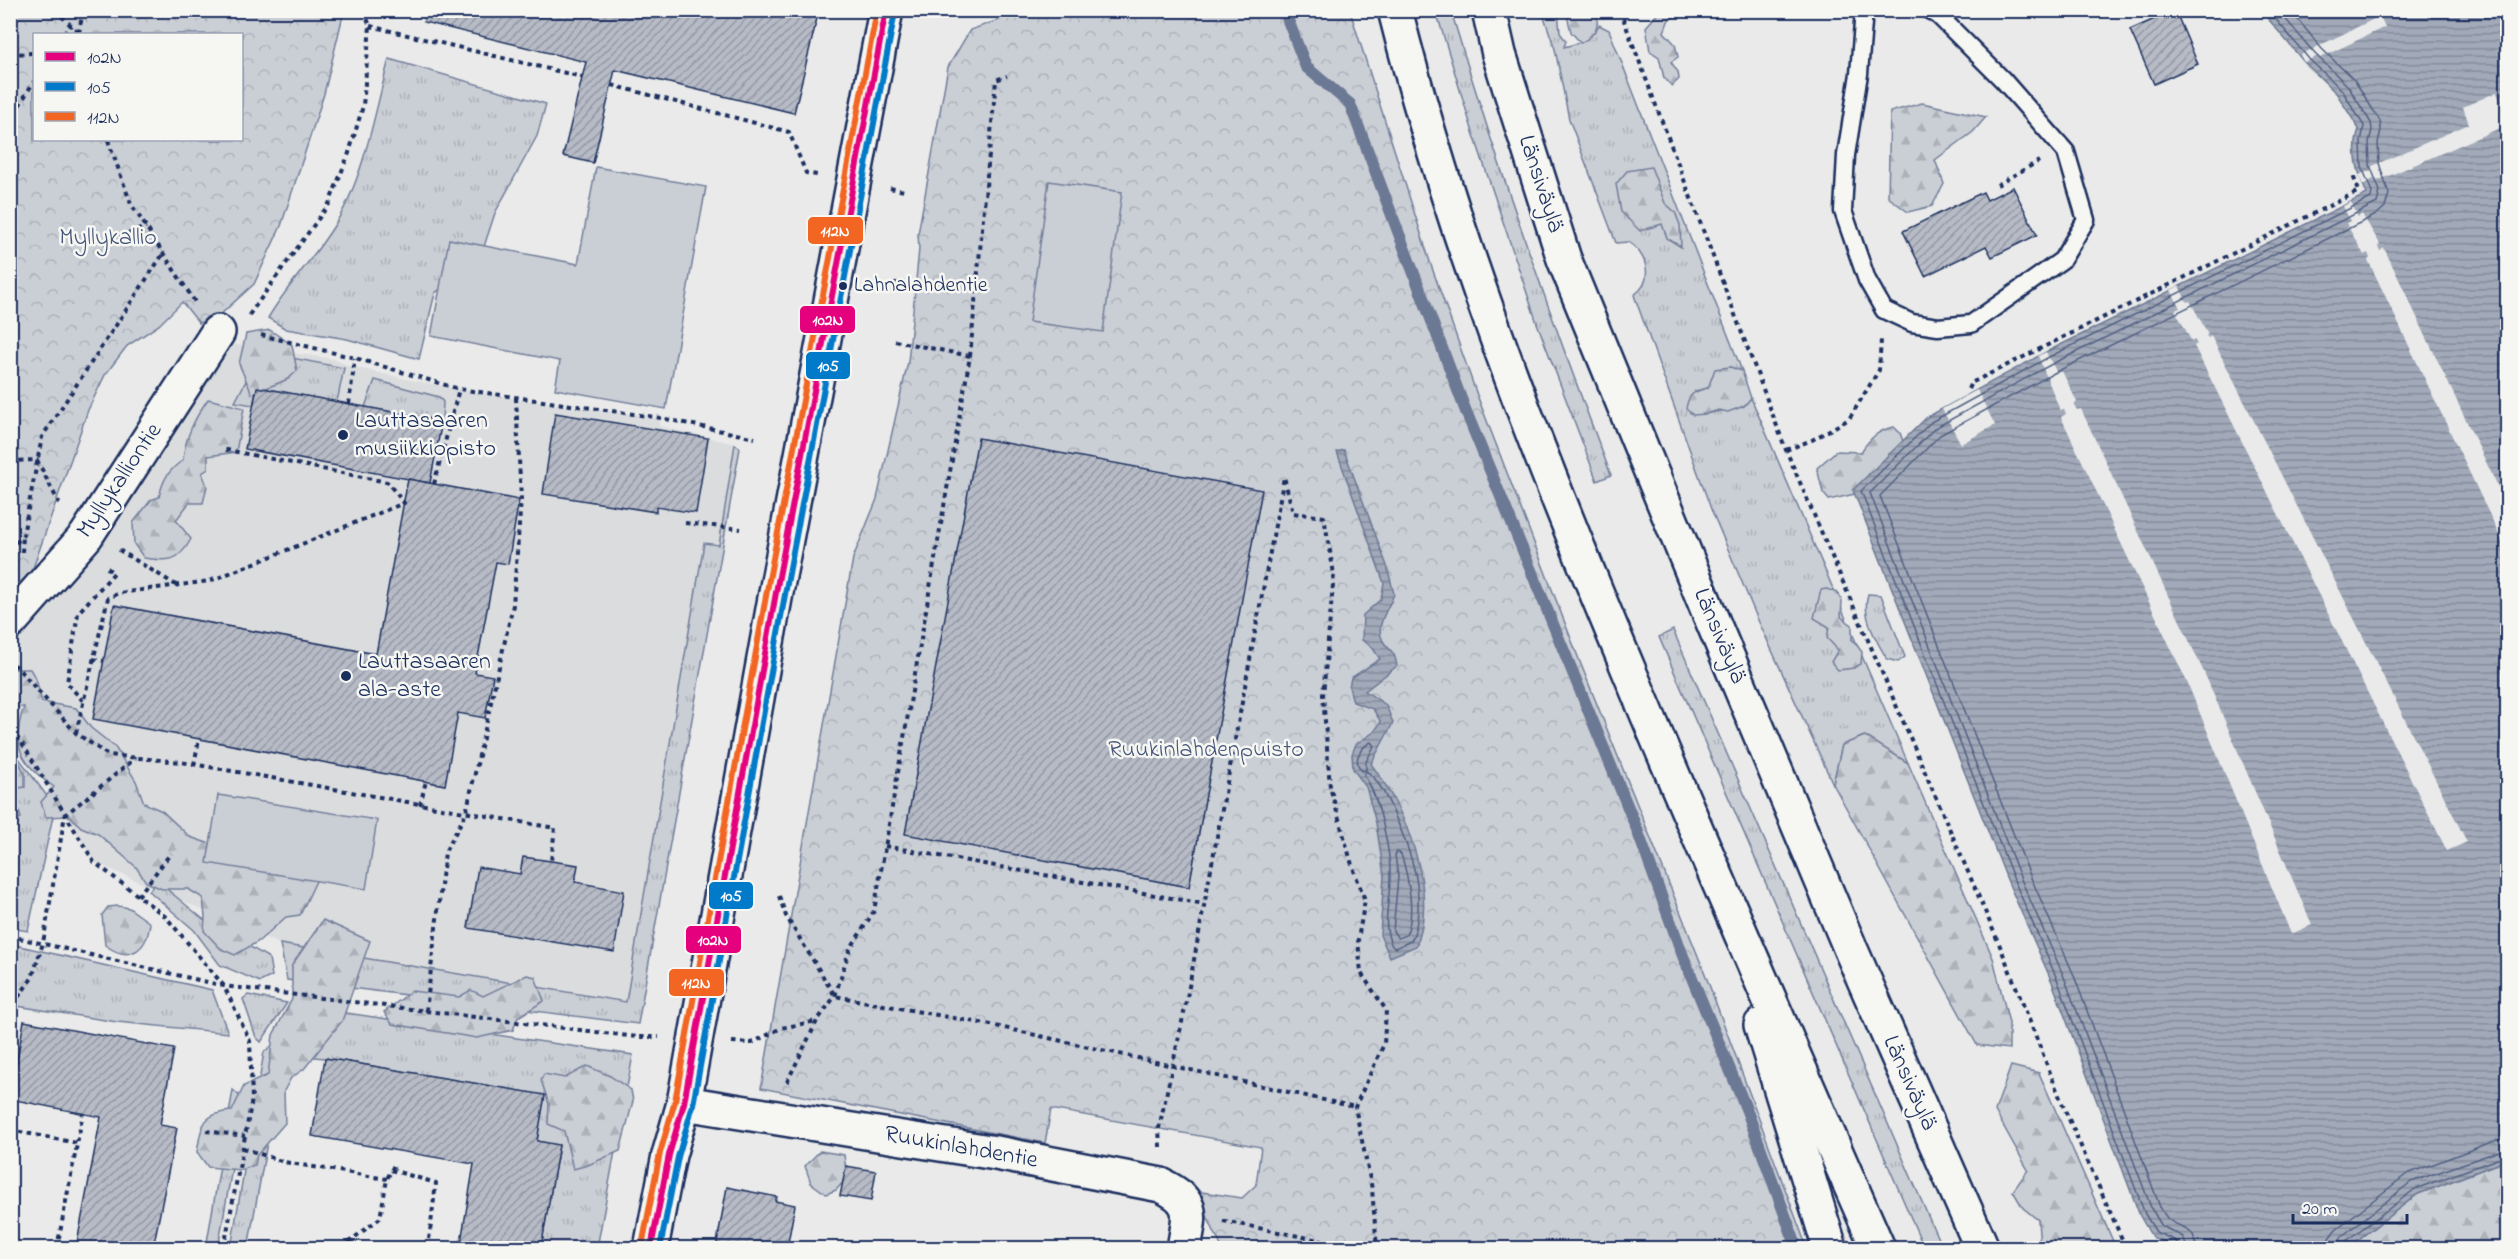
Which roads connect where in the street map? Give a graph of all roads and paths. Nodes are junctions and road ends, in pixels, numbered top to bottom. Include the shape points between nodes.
1 (55, 10) edge
2 (83, 10) edge
3 (364, 10) edge
4 (886, 10) edge
5 (1395, 10) edge
6 (1489, 10) edge
7 (1630, 10) edge
8 (1864, 10) edge
9 (1929, 10) edge
10 (1620, 12) edge
11 (71, 25) junction
12 (370, 26) junction
13 (65, 33) edge
14 (78, 33) edge
15 (79, 33) edge
16 (33, 53) edge
17 (10, 54) edge
18 (1007, 76) dead end
19 (582, 77) dead end
20 (33, 83) edge
21 (612, 85) dead end
22 (10, 121) edge
23 (108, 141) edge
24 (2063, 148) junction
25 (2352, 173) dead end
26 (855, 182) junction
27 (1997, 185) dead end
28 (146, 227) junction
29 (103, 243) dead end
30 (163, 254) junction
31 (894, 283) dead end
32 (907, 284) dead end
33 (183, 286) dead end
34 (1884, 310) junction
35 (218, 332) joint
36 (261, 335) dead end
37 (895, 341) dead end
38 (970, 356) junction
39 (355, 358) junction
40 (459, 389) junction
41 (1968, 389) dead end
42 (516, 399) junction
43 (349, 404) dead end
44 (755, 438) dead end
45 (222, 449) dead end
46 (1786, 450) junction
47 (38, 460) junction
48 (10, 461) edge
49 (434, 484) dead end
50 (685, 523) dead end
51 (91, 527) junction
52 (741, 529) dead end
53 (10, 550) edge
54 (106, 567) dead end
55 (177, 586) junction
56 (10, 622) edge
57 (93, 659) junction
58 (104, 661) dead end
59 (14, 664) dead end
60 (83, 701) junction
61 (10, 730) edge
62 (76, 733) junction
63 (199, 739) dead end
64 (136, 758) junction
65 (194, 765) junction
66 (426, 781) dead end
67 (420, 805) junction
68 (466, 813) junction
69 (65, 815) junction
70 (885, 846) junction
71 (171, 853) dead end
72 (551, 861) dead end
73 (1719, 885) junction
74 (138, 896) junction
75 (779, 896) dead end
76 (1204, 904) junction
77 (10, 936) edge
78 (43, 943) junction
79 (224, 986) junction
80 (835, 996) junction
81 (426, 1011) junction
82 (10, 1013) edge
83 (818, 1021) junction
84 (648, 1036) dead end
85 (752, 1043) dead end
86 (1172, 1066) junction
87 (684, 1103) junction
88 (1355, 1107) junction
89 (83, 1113) dead end
90 (771, 1115) junction
91 (10, 1131) edge
92 (206, 1131) dead end
93 (245, 1136) junction
94 (77, 1143) junction
95 (243, 1148) junction
96 (394, 1165) dead end
97 (391, 1170) junction
98 (387, 1179) junction
99 (1161, 1185) junction
100 (1190, 1215) junction
101 (57, 1248) edge
102 (224, 1248) edge
103 (340, 1248) edge
104 (428, 1248) edge
105 (651, 1248) edge
106 (1184, 1248) edge
107 (1359, 1248) edge
108 (1377, 1248) edge
109 (1830, 1248) edge
110 (1878, 1248) edge
111 (1982, 1248) edge
112 (2126, 1248) edge

1 - 11 path
2 - 15 path
3 - 12 path
4 - 26 main road
5 - 73 main road via 1481,298 1555,494
6 - 111 main road, Länsiväylä via 1499,54 1564,259 1814,862
7 - 10 path
8 - 34 lane via 1859,74 1845,155 1843,212 1867,280
9 - 24 lane via 2003,80
10 - 46 path
11 - 13 path
11 - 14 path
12 - 19 path
12 - 35 path via 363,106 329,204 252,313 234,328
16 - 17 path
18 - 38 path via 996,80
20 - 22 path
21 - 26 path via 789,132 806,173
23 - 28 path via 130,204
24 - 27 path
24 - 34 lane via 2086,220 2062,260 1971,324 1930,326 1912,323
25 - 41 path via 2360,191 1971,383
26 - 87 main road
28 - 29 path
28 - 30 path
30 - 33 path
30 - 47 path via 42,437
31 - 32 path
34 - 46 path via 1879,370 1849,419
35 - 51 main road, Myllykalliontie
36 - 39 path
37 - 38 path
38 - 70 path
39 - 40 path
39 - 43 path
40 - 42 path
40 - 49 path
42 - 44 path via 661,418
42 - 68 path via 521,499 513,604
45 - 55 path via 387,482 404,502 210,581
46 - 112 path
47 - 48 path
47 - 51 path via 59,503
47 - 53 path via 23,535
50 - 52 path
51 - 55 path via 121,552
51 - 56 main road, Myllykalliontie
54 - 60 path via 114,573 78,613 68,683
55 - 57 path via 119,593 108,598
57 - 58 path
57 - 60 path
59 - 62 path
60 - 62 path
61 - 69 path via 22,743
62 - 64 path via 108,755
63 - 65 path
64 - 65 path
64 - 69 path
65 - 67 path
66 - 67 path
67 - 68 path
68 - 72 path via 555,828
68 - 81 path via 445,852
69 - 74 path via 94,862
69 - 78 path
70 - 76 path
70 - 80 path via 874,911 849,951
71 - 74 path
73 - 109 main road
73 - 110 main road
74 - 79 path via 166,917
75 - 80 path via 786,916
76 - 86 path
76 - 88 path via 1284,477 1293,513 1324,517 1334,574 1323,695 1330,787 1365,900 1358,939 1360,973 1386,1010 1384,1044
77 - 78 path
78 - 79 path
78 - 82 path via 32,978
79 - 81 path
79 - 93 path via 250,1041 252,1099
80 - 83 path
80 - 86 path via 991,1025
81 - 84 path
83 - 85 path via 781,1028
83 - 90 path
86 - 88 path
86 - 99 path via 1159,1128
87 - 90 main road, Ruukinlahdentie
87 - 105 main road via 669,1155
88 - 108 path via 1372,1189
89 - 94 path
90 - 99 main road, Ruukinlahdentie
91 - 94 path
92 - 93 path
93 - 95 path
94 - 101 path
95 - 98 path via 284,1162
95 - 102 path
96 - 97 path
97 - 98 path
97 - 104 path via 436,1183
98 - 103 path via 380,1218
99 - 100 main road, Ruukinlahdentie via 1181,1195
100 - 106 main road
100 - 107 path

